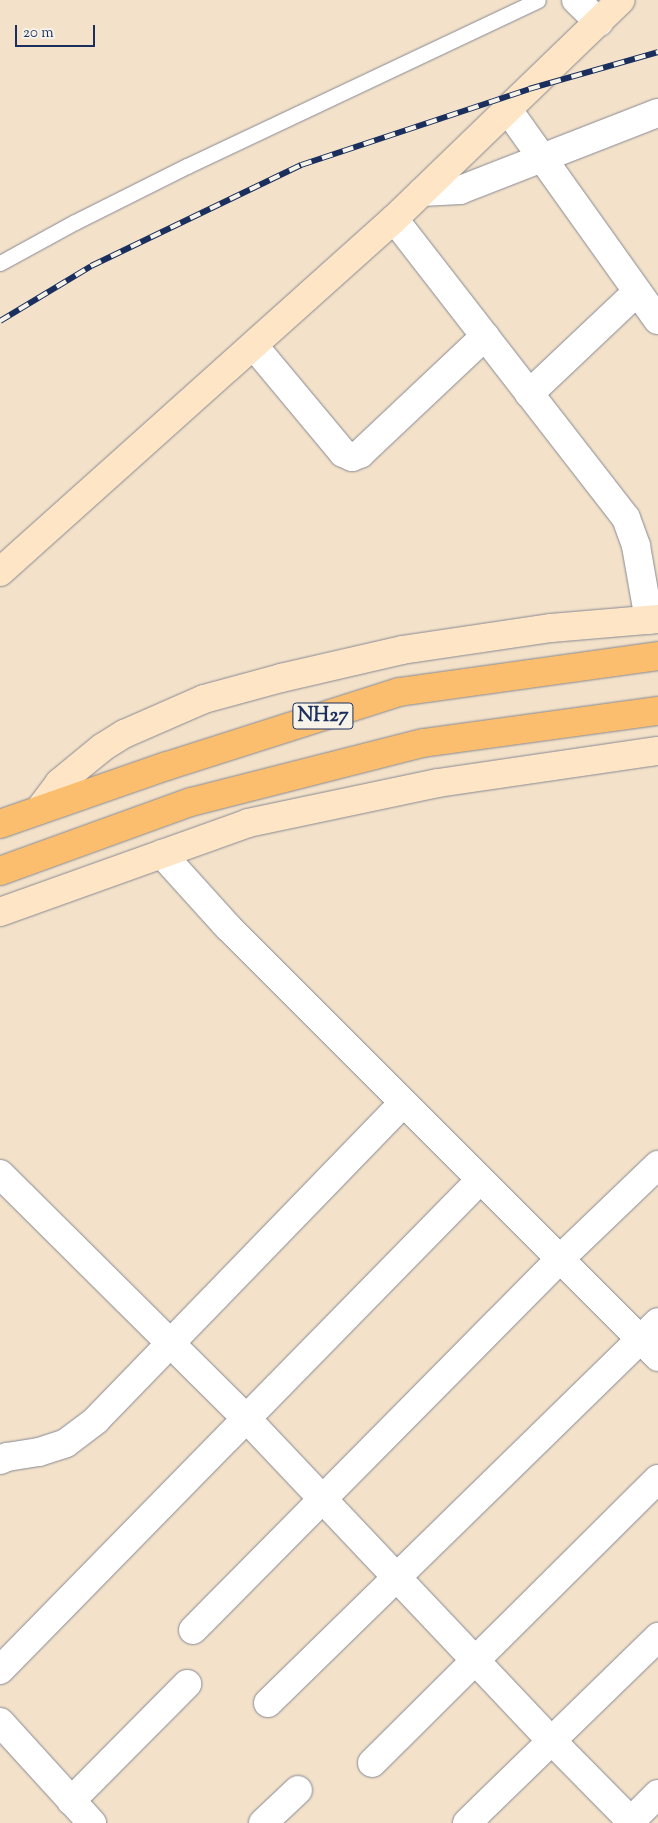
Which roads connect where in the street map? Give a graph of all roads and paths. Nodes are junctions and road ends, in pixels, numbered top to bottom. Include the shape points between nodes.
1 (538, 0) edge
2 (576, 0) edge
3 (621, 0) edge
4 (599, 22) junction
5 (508, 110) junction
6 (658, 113) edge
7 (542, 157) junction
8 (422, 192) junction
9 (394, 220) junction
10 (0, 263) edge
11 (637, 292) junction
12 (658, 320) edge
13 (485, 336) junction
14 (254, 346) junction
15 (529, 394) junction
16 (0, 572) edge
17 (654, 620) edge
18 (658, 656) edge
19 (658, 711) edge
20 (658, 751) edge
21 (39, 810) junction
22 (0, 824) edge
23 (162, 854) junction
24 (0, 871) edge
25 (0, 912) edge
26 (403, 1103) junction
27 (658, 1166) edge
28 (0, 1174) edge
29 (480, 1180) junction
30 (560, 1259) junction
31 (652, 1339) edge
32 (171, 1344) junction
33 (247, 1419) junction
34 (0, 1460) edge
35 (658, 1478) edge
36 (323, 1500) junction
37 (396, 1579) junction
38 (193, 1630) dead end
39 (658, 1637) edge
40 (475, 1661) junction
41 (0, 1670) edge
42 (187, 1684) dead end
43 (268, 1703) dead end
44 (0, 1722) edge
45 (552, 1741) junction
46 (372, 1763) dead end
47 (298, 1790) dead end
48 (658, 1794) edge
49 (71, 1801) junction
50 (631, 1822) edge
51 (92, 1823) edge
52 (262, 1823) edge
53 (467, 1823) edge

1 - 10 lane via 186,166
2 - 4 street
3 - 4 street
4 - 5 street
5 - 7 street
5 - 8 street
6 - 7 street
7 - 8 street via 460,190
7 - 11 street
8 - 9 street
9 - 13 street
9 - 14 street
11 - 12 street
11 - 15 street
13 - 14 street via 360,454 352,457 343,453
13 - 15 street
14 - 16 street
15 - 17 street via 626,518
17 - 21 street via 551,628 402,650 204,699 124,734 103,747 59,783
18 - 21 highway, NH27 via 399,692
19 - 24 highway, NH27 via 424,743 191,802
20 - 23 street via 438,784 248,823
21 - 22 highway, NH27
23 - 25 street
23 - 26 street via 228,927
26 - 29 street
26 - 32 street
27 - 30 street
28 - 32 street
29 - 30 street
29 - 33 street
30 - 31 street
30 - 36 street
31 - 37 street
32 - 33 street
32 - 34 street via 96,1420 66,1443
33 - 36 street
33 - 41 street
35 - 40 street
36 - 37 street
36 - 38 street
37 - 40 street
37 - 43 street
39 - 45 street
40 - 45 street
40 - 46 street
42 - 49 street
44 - 49 street
45 - 50 street
45 - 53 street
47 - 52 street
48 - 50 street
49 - 51 street

